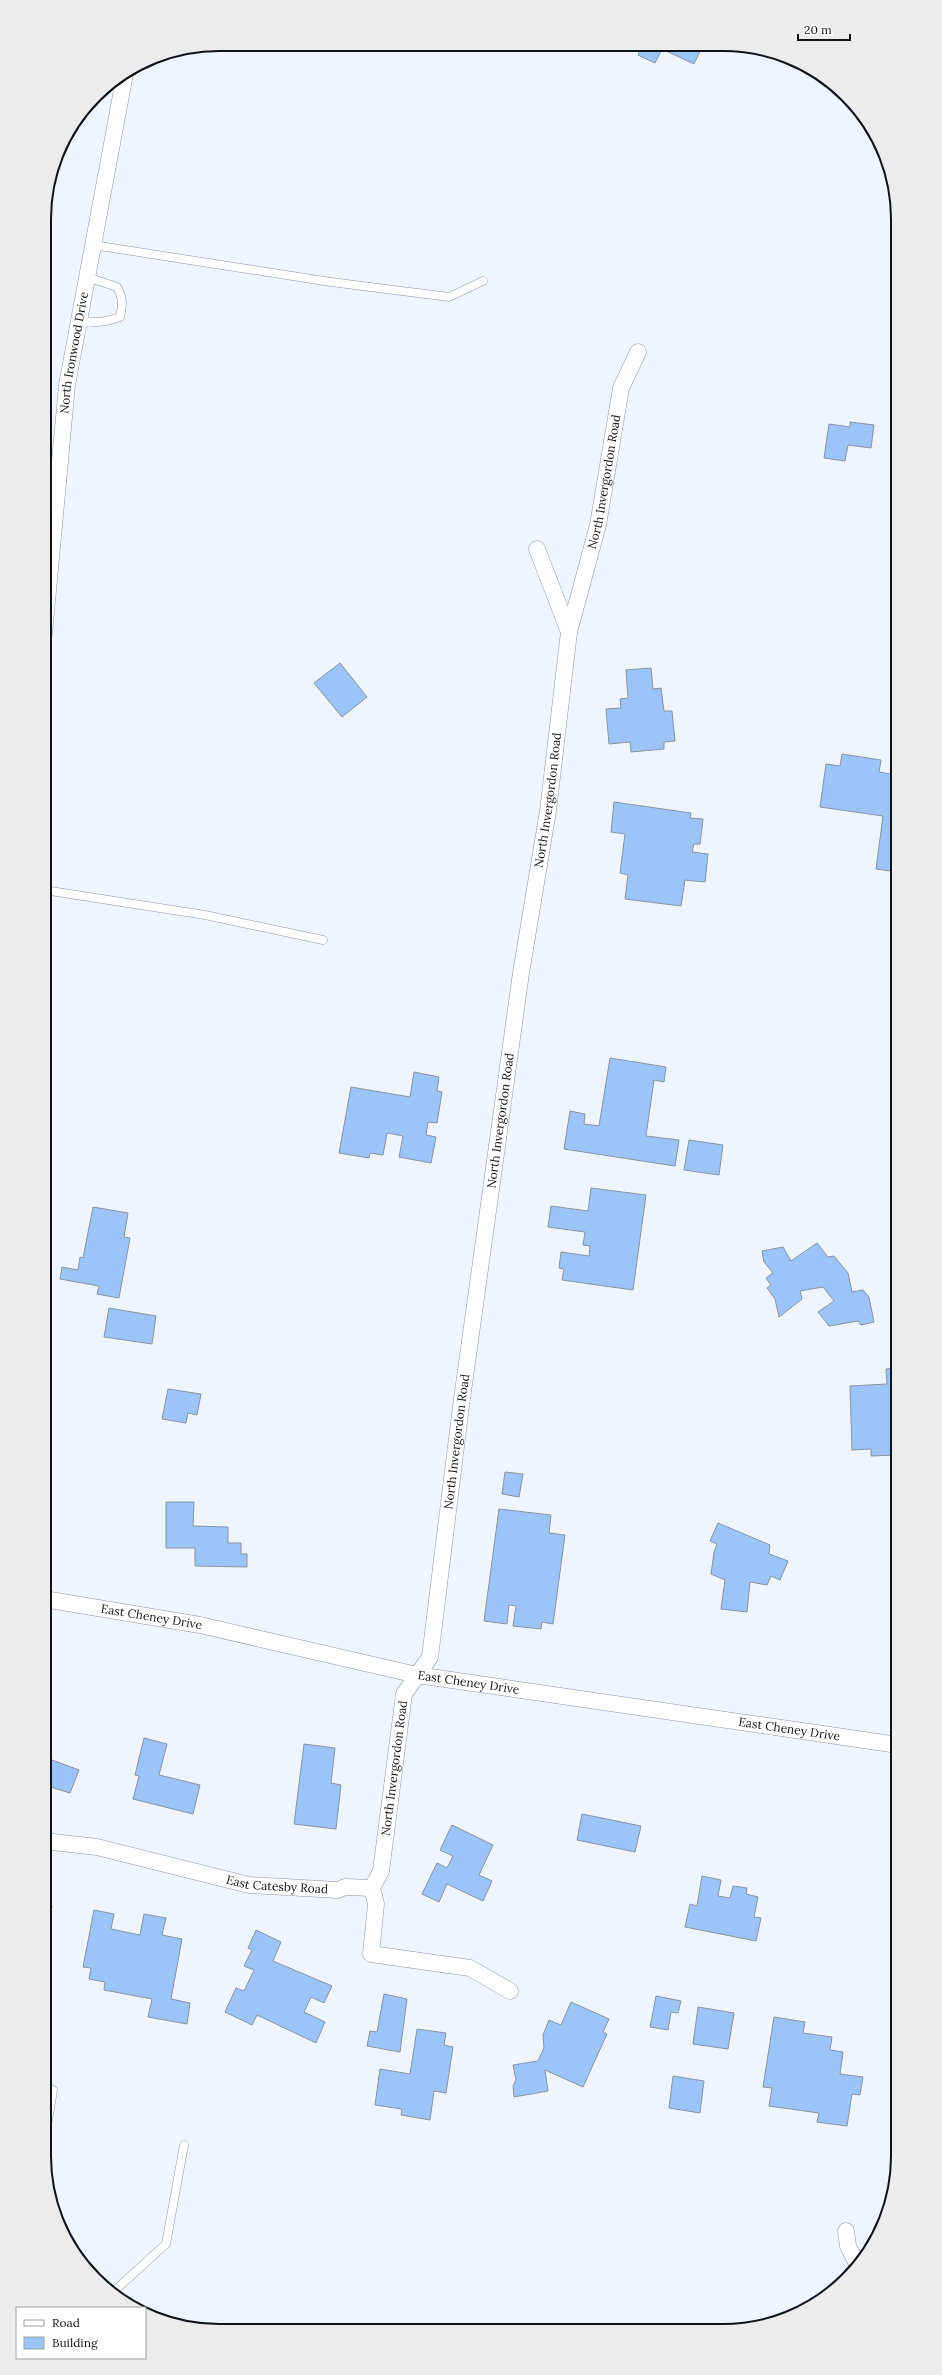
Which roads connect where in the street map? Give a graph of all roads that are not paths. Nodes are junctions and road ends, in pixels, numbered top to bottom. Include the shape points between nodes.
1 (124, 81) edge
2 (93, 244) junction
3 (87, 277) junction
4 (483, 281) dead end
5 (78, 320) junction
6 (638, 352) dead end
7 (537, 549) dead end
8 (51, 558) edge
9 (569, 632) junction
10 (51, 891) edge
11 (323, 940) dead end
12 (51, 1600) edge
13 (417, 1675) junction
14 (891, 1744) edge
15 (51, 1842) edge
16 (372, 1888) junction
17 (510, 1991) dead end
18 (53, 2090) dead end
19 (51, 2102) edge
20 (184, 2145) dead end
21 (846, 2232) dead end
22 (855, 2260) edge
23 (117, 2289) edge

1 - 2 street, North Ironwood Drive
2 - 3 street, North Ironwood Drive
2 - 4 lane via 449,298
3 - 5 street, North Ironwood Drive
3 - 5 lane via 117,287 123,297 123,306 120,317 104,322
5 - 8 street, North Ironwood Drive via 67,384
6 - 9 street, North Invergordon Road via 621,388 598,525
7 - 9 street
9 - 13 street, North Invergordon Road via 548,810 521,972 460,1406 430,1657
10 - 11 lane via 205,915
12 - 13 street, East Cheney Drive via 200,1625
13 - 14 street, East Cheney Drive
13 - 16 street, North Invergordon Road via 404,1694 381,1871
15 - 16 street, East Catesby Road via 97,1847 249,1885 338,1890 345,1887
16 - 17 street via 376,1904 371,1954 470,1968
18 - 19 lane
20 - 23 lane via 166,2244
21 - 22 street via 848,2246

